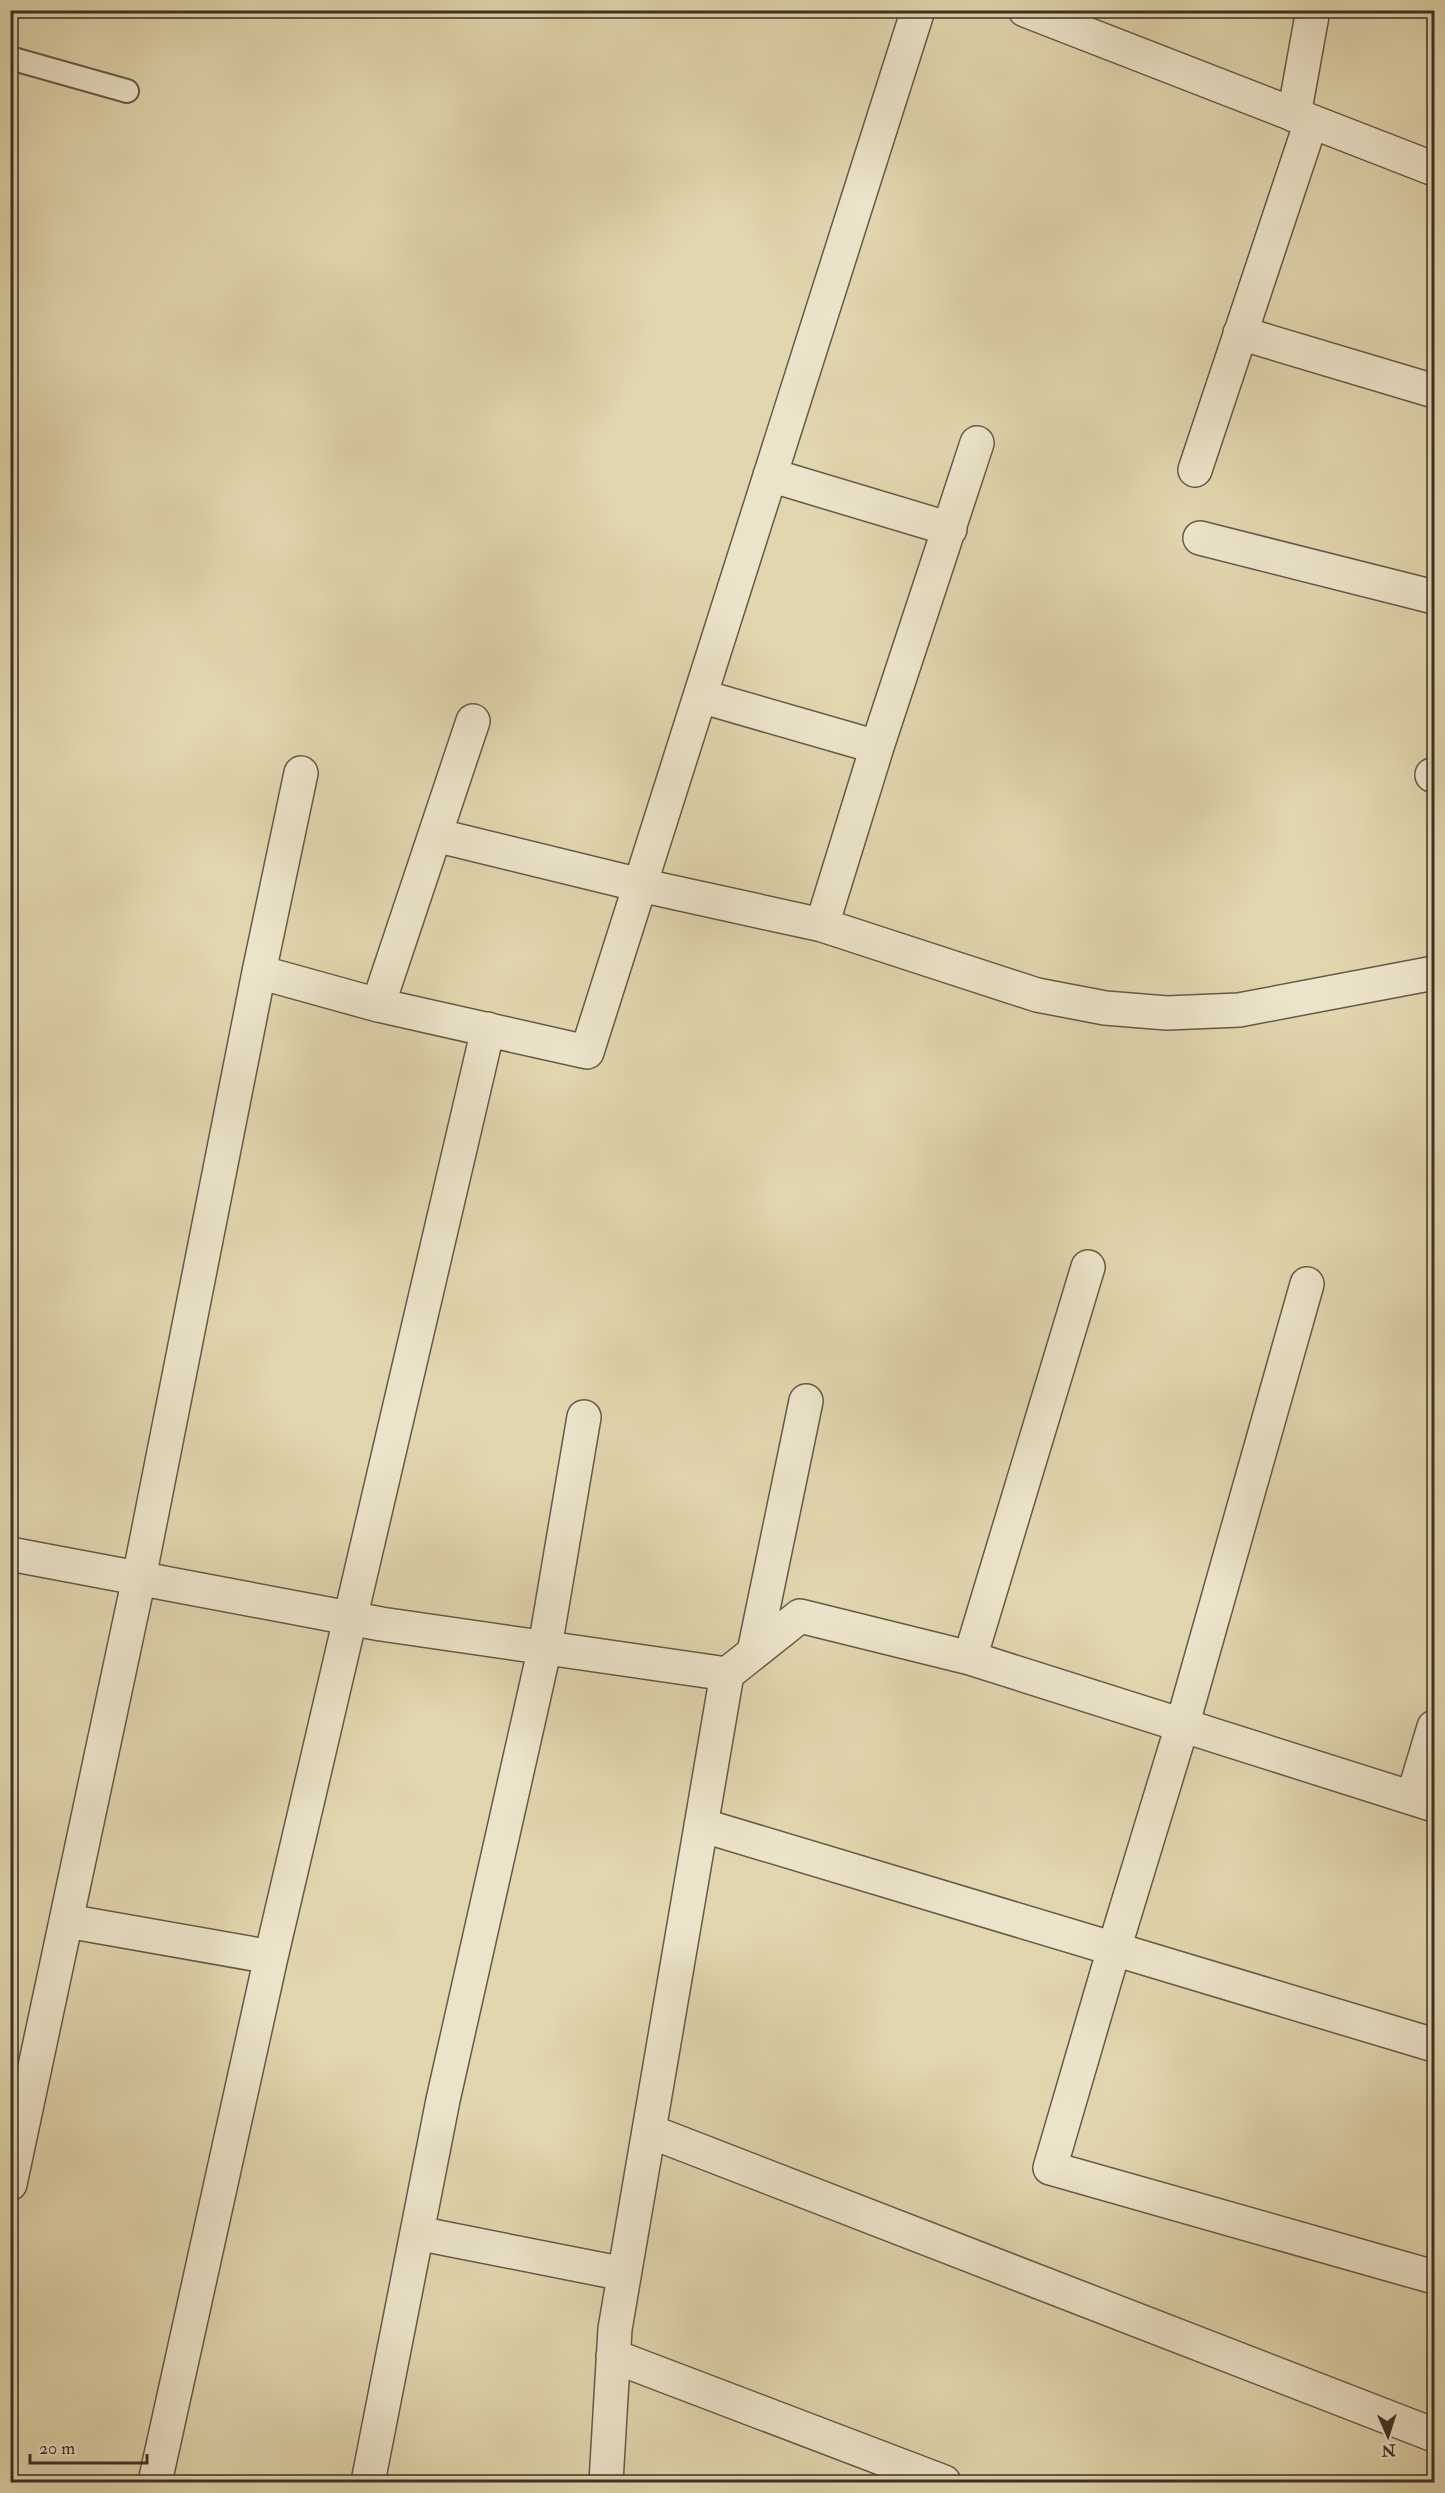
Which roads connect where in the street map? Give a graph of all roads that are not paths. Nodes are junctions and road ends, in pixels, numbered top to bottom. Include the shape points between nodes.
1 (918, 10) edge
2 (1025, 10) edge
3 (1312, 10) edge
4 (1066, 18) edge
5 (10, 58) edge
6 (127, 91) dead end
7 (1302, 118) junction
8 (1434, 169) edge
9 (1240, 333) junction
10 (1434, 391) edge
11 (976, 443) dead end
12 (1195, 470) dead end
13 (770, 476) junction
14 (950, 529) junction
15 (1200, 538) dead end
16 (1434, 597) edge
17 (700, 696) junction
18 (473, 721) dead end
19 (877, 747) junction
20 (301, 773) dead end
21 (435, 835) junction
22 (640, 885) junction
23 (822, 925) junction
24 (259, 972) junction
25 (1434, 973) edge
26 (378, 1005) junction
27 (488, 1029) junction
28 (1088, 1267) dead end
29 (1307, 1284) dead end
30 (806, 1401) dead end
31 (584, 1417) dead end
32 (10, 1554) edge
33 (139, 1578) junction
34 (350, 1618) junction
35 (545, 1647) junction
36 (754, 1652) junction
37 (970, 1658) junction
38 (727, 1674) junction
39 (1182, 1726) junction
40 (1434, 1727) edge
41 (1424, 1801) edge
42 (701, 1826) junction
43 (67, 1921) junction
44 (1113, 1949) junction
45 (271, 1957) junction
46 (1434, 2045) edge
47 (649, 2131) junction
48 (10, 2184) edge
49 (417, 2234) junction
50 (624, 2274) junction
51 (1434, 2277) edge
52 (613, 2356) junction
53 (1434, 2435) edge
54 (155, 2482) edge
55 (368, 2482) edge
56 (606, 2482) edge
57 (944, 2482) edge

1 - 13 street
2 - 4 street
3 - 7 street
4 - 7 street
5 - 6 lane
7 - 8 street
7 - 9 street
9 - 10 street
9 - 12 street
11 - 14 street
13 - 14 street
13 - 17 street
14 - 19 street
15 - 16 street
17 - 19 street
17 - 22 street
18 - 21 street
19 - 23 street
20 - 24 street
21 - 22 street
21 - 26 street
22 - 23 street
22 - 27 street via 587,1052
23 - 25 street via 1037,996 1105,1008 1167,1013 1239,1010
24 - 26 street
24 - 33 street
26 - 27 street
27 - 34 street
28 - 37 street
29 - 39 street
30 - 36 street
31 - 35 street
32 - 33 street
33 - 34 street
33 - 43 street
34 - 35 street
34 - 45 street
35 - 38 street
35 - 49 street via 443,2100
36 - 37 street via 800,1616
36 - 38 street
37 - 39 street
38 - 42 street
39 - 41 street
39 - 44 street
40 - 41 street
42 - 44 street
42 - 47 street
43 - 45 street
43 - 48 street
44 - 46 street
44 - 51 street via 1050,2168
45 - 54 street
47 - 50 street
47 - 53 street
49 - 50 street
49 - 55 street
50 - 52 street
52 - 56 street
52 - 57 street

